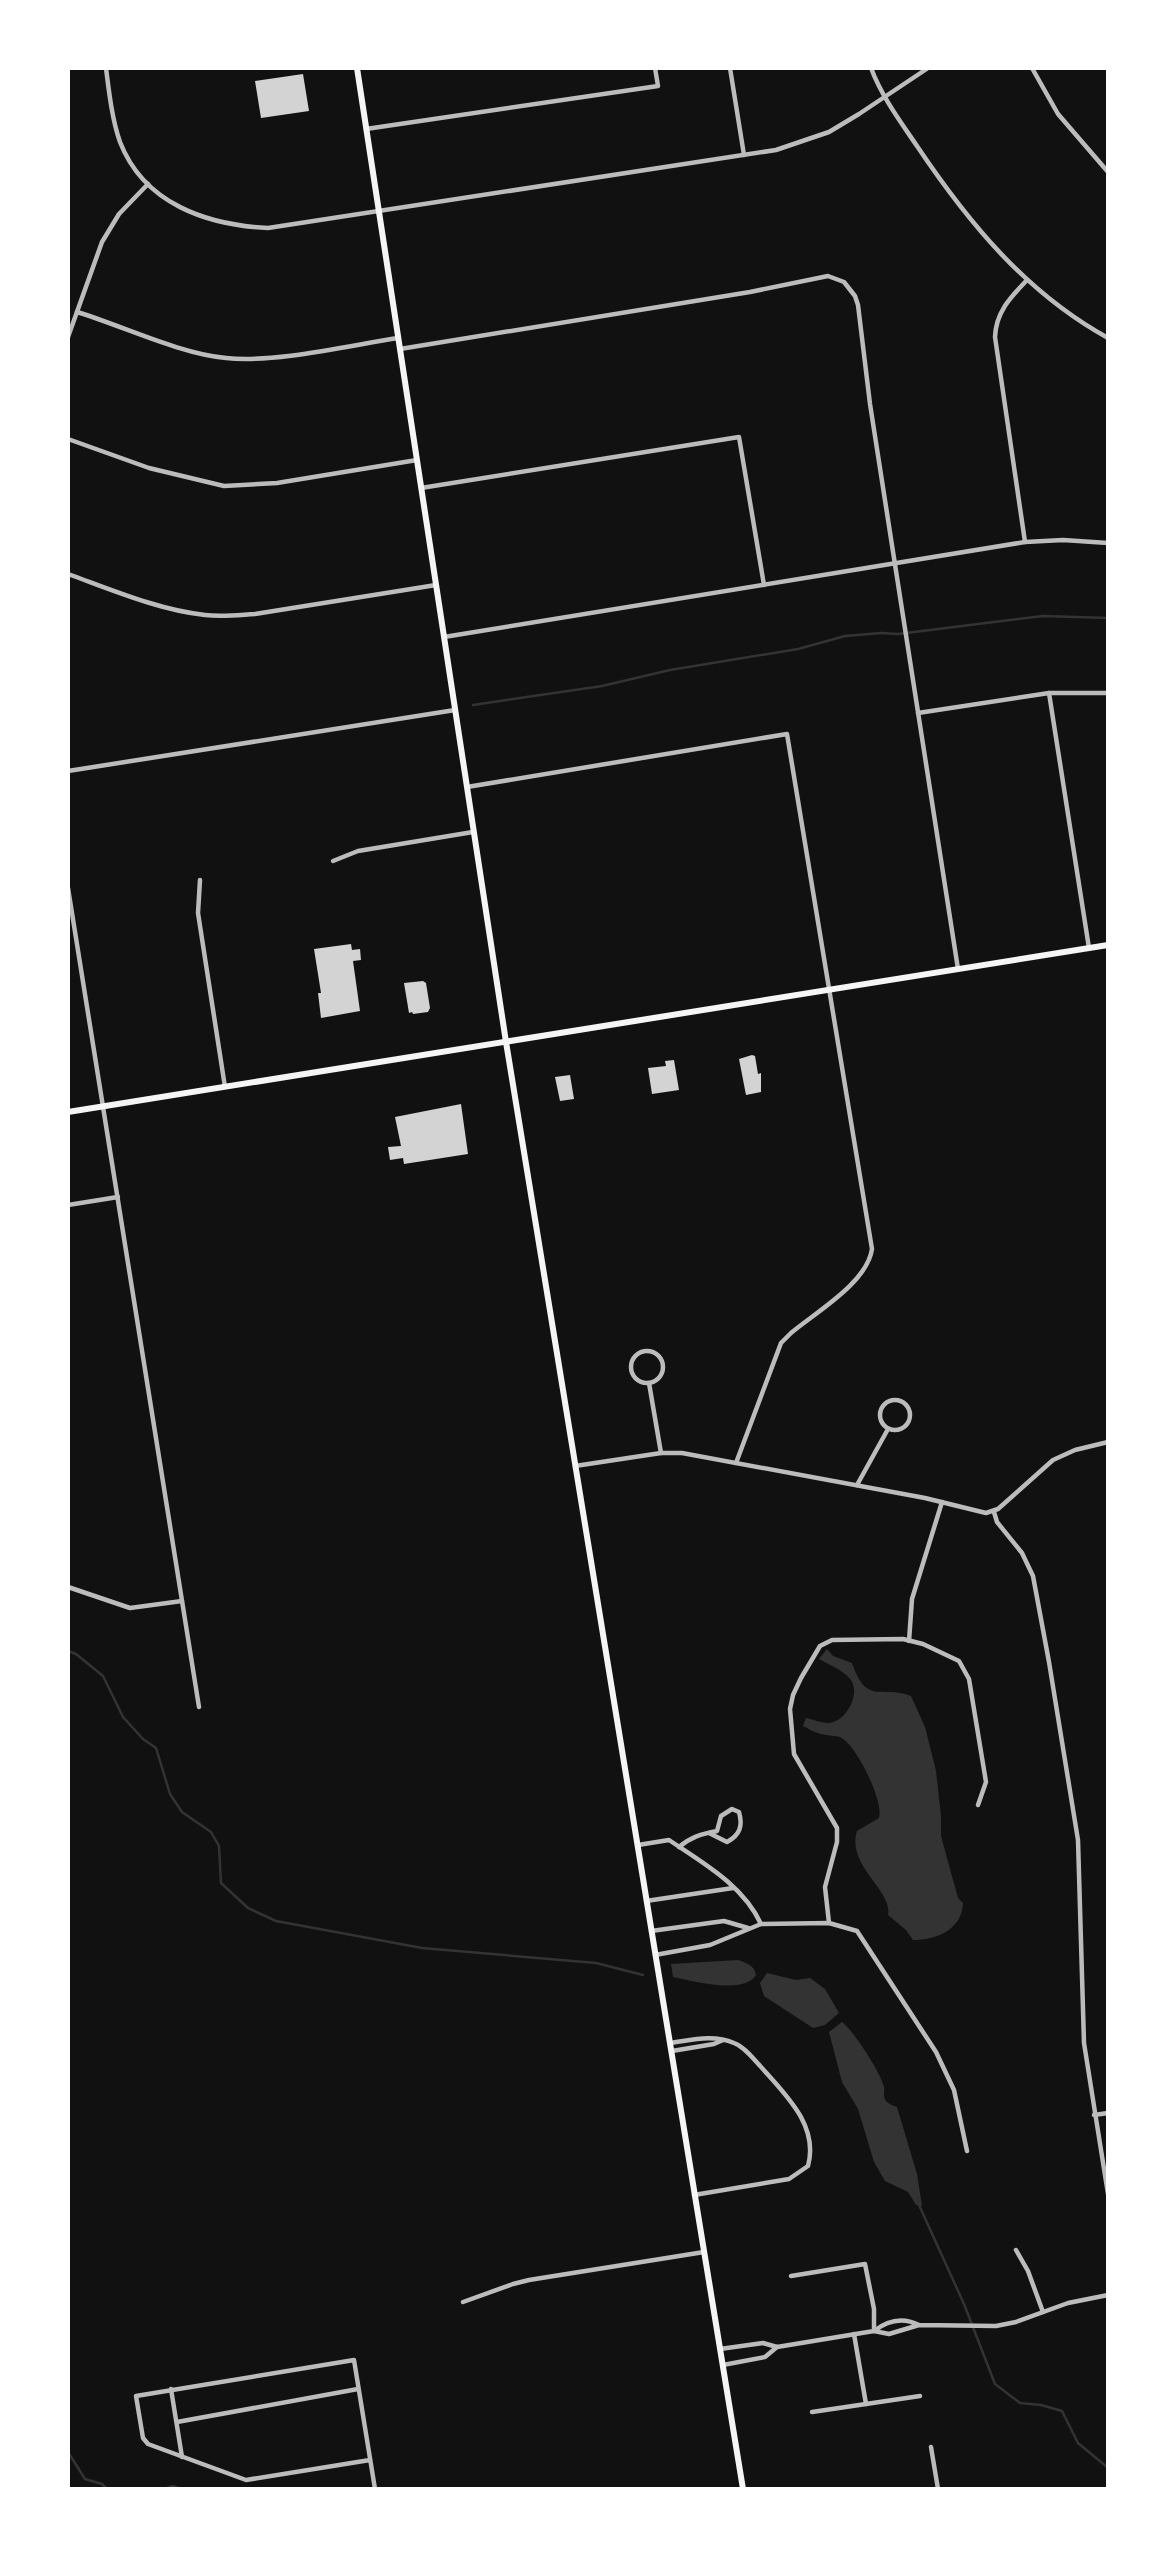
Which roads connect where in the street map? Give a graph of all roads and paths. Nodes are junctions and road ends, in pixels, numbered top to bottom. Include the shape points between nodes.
1 (106, 68) edge
2 (357, 68) edge
3 (654, 68) edge
4 (730, 68) edge
5 (871, 68) edge
6 (928, 68) edge
7 (1032, 68) edge
8 (884, 97) junction
9 (366, 130) junction
10 (744, 155) junction
11 (1108, 172) edge
12 (148, 184) junction
13 (379, 212) junction
14 (1027, 280) junction
15 (76, 312) junction
16 (68, 337) edge
17 (398, 338) junction
18 (1108, 338) edge
19 (400, 349) junction
20 (68, 439) edge
21 (417, 460) junction
22 (421, 488) junction
23 (1025, 542) junction
24 (1108, 543) edge
25 (895, 564) junction
26 (68, 574) edge
27 (436, 585) junction
28 (764, 585) junction
29 (444, 637) junction
30 (1049, 693) junction
31 (1108, 693) edge
32 (455, 710) junction
33 (918, 713) junction
34 (68, 771) edge
35 (467, 787) junction
36 (473, 832) junction
37 (333, 861) dead end
38 (200, 880) dead end
39 (68, 888) edge
40 (1108, 944) edge
41 (1089, 948) junction
42 (958, 969) junction
43 (829, 990) junction
44 (506, 1042) junction
45 (225, 1087) junction
46 (104, 1106) junction
47 (68, 1112) edge
48 (118, 1197) junction
49 (68, 1205) edge
50 (649, 1383) junction
51 (888, 1429) junction
52 (1108, 1442) edge
53 (661, 1453) junction
54 (736, 1463) junction
55 (575, 1467) junction
56 (858, 1485) junction
57 (942, 1502) junction
58 (994, 1512) junction
59 (68, 1587) edge
60 (183, 1601) junction
61 (909, 1641) junction
62 (199, 1707) dead end
63 (978, 1805) dead end
64 (709, 1833) junction
65 (637, 1845) junction
66 (679, 1847) junction
67 (734, 1888) junction
68 (646, 1901) junction
69 (829, 1923) junction
70 (761, 1924) junction
71 (749, 1928) junction
72 (651, 1931) junction
73 (655, 1955) junction
74 (703, 2039) junction
75 (723, 2040) junction
76 (704, 2046) junction
77 (670, 2047) junction
78 (1108, 2113) edge
79 (1094, 2115) junction
80 (967, 2151) dead end
81 (1107, 2187) edge
82 (1108, 2194) edge
83 (694, 2195) junction
84 (1016, 2250) dead end
85 (704, 2252) junction
86 (790, 2276) dead end
87 (1108, 2295) edge
88 (464, 2302) dead end
89 (1043, 2312) junction
90 (919, 2325) junction
91 (874, 2331) junction
92 (854, 2334) junction
93 (777, 2347) junction
94 (720, 2350) junction
95 (723, 2365) junction
96 (171, 2389) junction
97 (359, 2389) junction
98 (920, 2396) dead end
99 (866, 2404) junction
100 (812, 2412) dead end
101 (177, 2422) junction
102 (931, 2447) dead end
103 (182, 2457) junction
104 (370, 2460) junction
105 (375, 2489) edge
106 (743, 2489) edge
107 (938, 2489) edge

1 - 12 street via 119,139
2 - 9 main road
3 - 9 street via 657,86
4 - 10 street
5 - 8 street
6 - 8 street
7 - 11 street via 1058,114
8 - 10 street via 829,132 776,150
8 - 14 street via 951,197
9 - 13 main road
10 - 13 street
12 - 13 street via 193,214 253,227
12 - 15 street via 119,214 102,242
13 - 17 main road
14 - 18 street
14 - 23 street via 1002,309 995,327
15 - 16 street
15 - 17 street via 228,359
17 - 19 main road
19 - 21 main road
19 - 25 street via 828,276 844,282 859,305
20 - 21 street via 160,472 224,486 278,483
21 - 22 main road
22 - 27 main road
22 - 28 street via 739,437
23 - 24 street
23 - 25 street
25 - 28 street
25 - 33 street
26 - 27 street via 171,608 226,616
27 - 29 main road
28 - 29 street
29 - 32 main road
30 - 31 street
30 - 33 street
30 - 41 street
32 - 34 street
32 - 35 main road
33 - 42 street
35 - 36 main road
35 - 43 street via 787,734
36 - 37 street via 358,851
36 - 44 main road
38 - 45 street via 198,913
39 - 46 street
40 - 41 main road
41 - 42 main road
42 - 43 main road
43 - 44 main road
43 - 54 street via 871,1256 859,1278 781,1343
44 - 45 main road
44 - 55 main road
45 - 46 main road
46 - 47 main road
46 - 48 street
48 - 49 street
48 - 60 street
50 - 50 street via 660,1376 663,1367 658,1356 644,1352 633,1359 632,1372
50 - 53 street
51 - 51 street via 901,1429 909,1420 908,1407 900,1401 888,1401 881,1408 880,1420
51 - 56 street
52 - 58 street via 1053,1460
53 - 54 street
53 - 55 street
54 - 56 street
55 - 65 main road
56 - 57 street
57 - 58 street
57 - 61 street via 912,1599
58 - 79 street via 1033,1576 1074,1811 1084,2043
59 - 60 street via 130,1608
60 - 62 street
61 - 63 street via 949,1655 965,1669 986,1782
61 - 69 street via 832,1640 820,1646 793,1695 794,1754 836,1828 837,1842 825,1887
64 - 64 street via 717,1831 721,1816 732,1809 740,1812 740,1830 734,1838 727,1842
64 - 66 street via 693,1836
65 - 66 street via 669,1840
65 - 68 main road
66 - 67 street
67 - 68 street
67 - 70 street
68 - 72 main road
69 - 70 street
69 - 80 street via 857,1931 936,2052 954,2090
70 - 71 street
71 - 72 street via 724,1921
71 - 73 street via 710,1945
72 - 73 main road
73 - 77 main road
74 - 75 street
74 - 76 street
74 - 77 street
75 - 76 street
75 - 83 street via 740,2046 794,2104 804,2120 810,2159 808,2166 789,2179
76 - 77 street
77 - 83 main road
78 - 79 street
79 - 81 street
81 - 82 street
83 - 85 main road
84 - 89 street
85 - 88 street via 521,2282
85 - 94 main road
86 - 91 street via 865,2264
87 - 89 street
89 - 90 street via 996,2326
90 - 91 street via 889,2334
90 - 91 street via 908,2319 885,2322
91 - 92 street
92 - 93 street
92 - 99 street
93 - 94 street via 763,2343
93 - 95 street via 765,2357
94 - 95 main road
95 - 106 main road
96 - 97 street via 354,2360
96 - 101 street
96 - 103 street via 136,2396 143,2438
97 - 101 street
97 - 104 street
98 - 99 street
99 - 100 street
101 - 103 street
102 - 107 street
103 - 104 street via 246,2480
104 - 105 street

